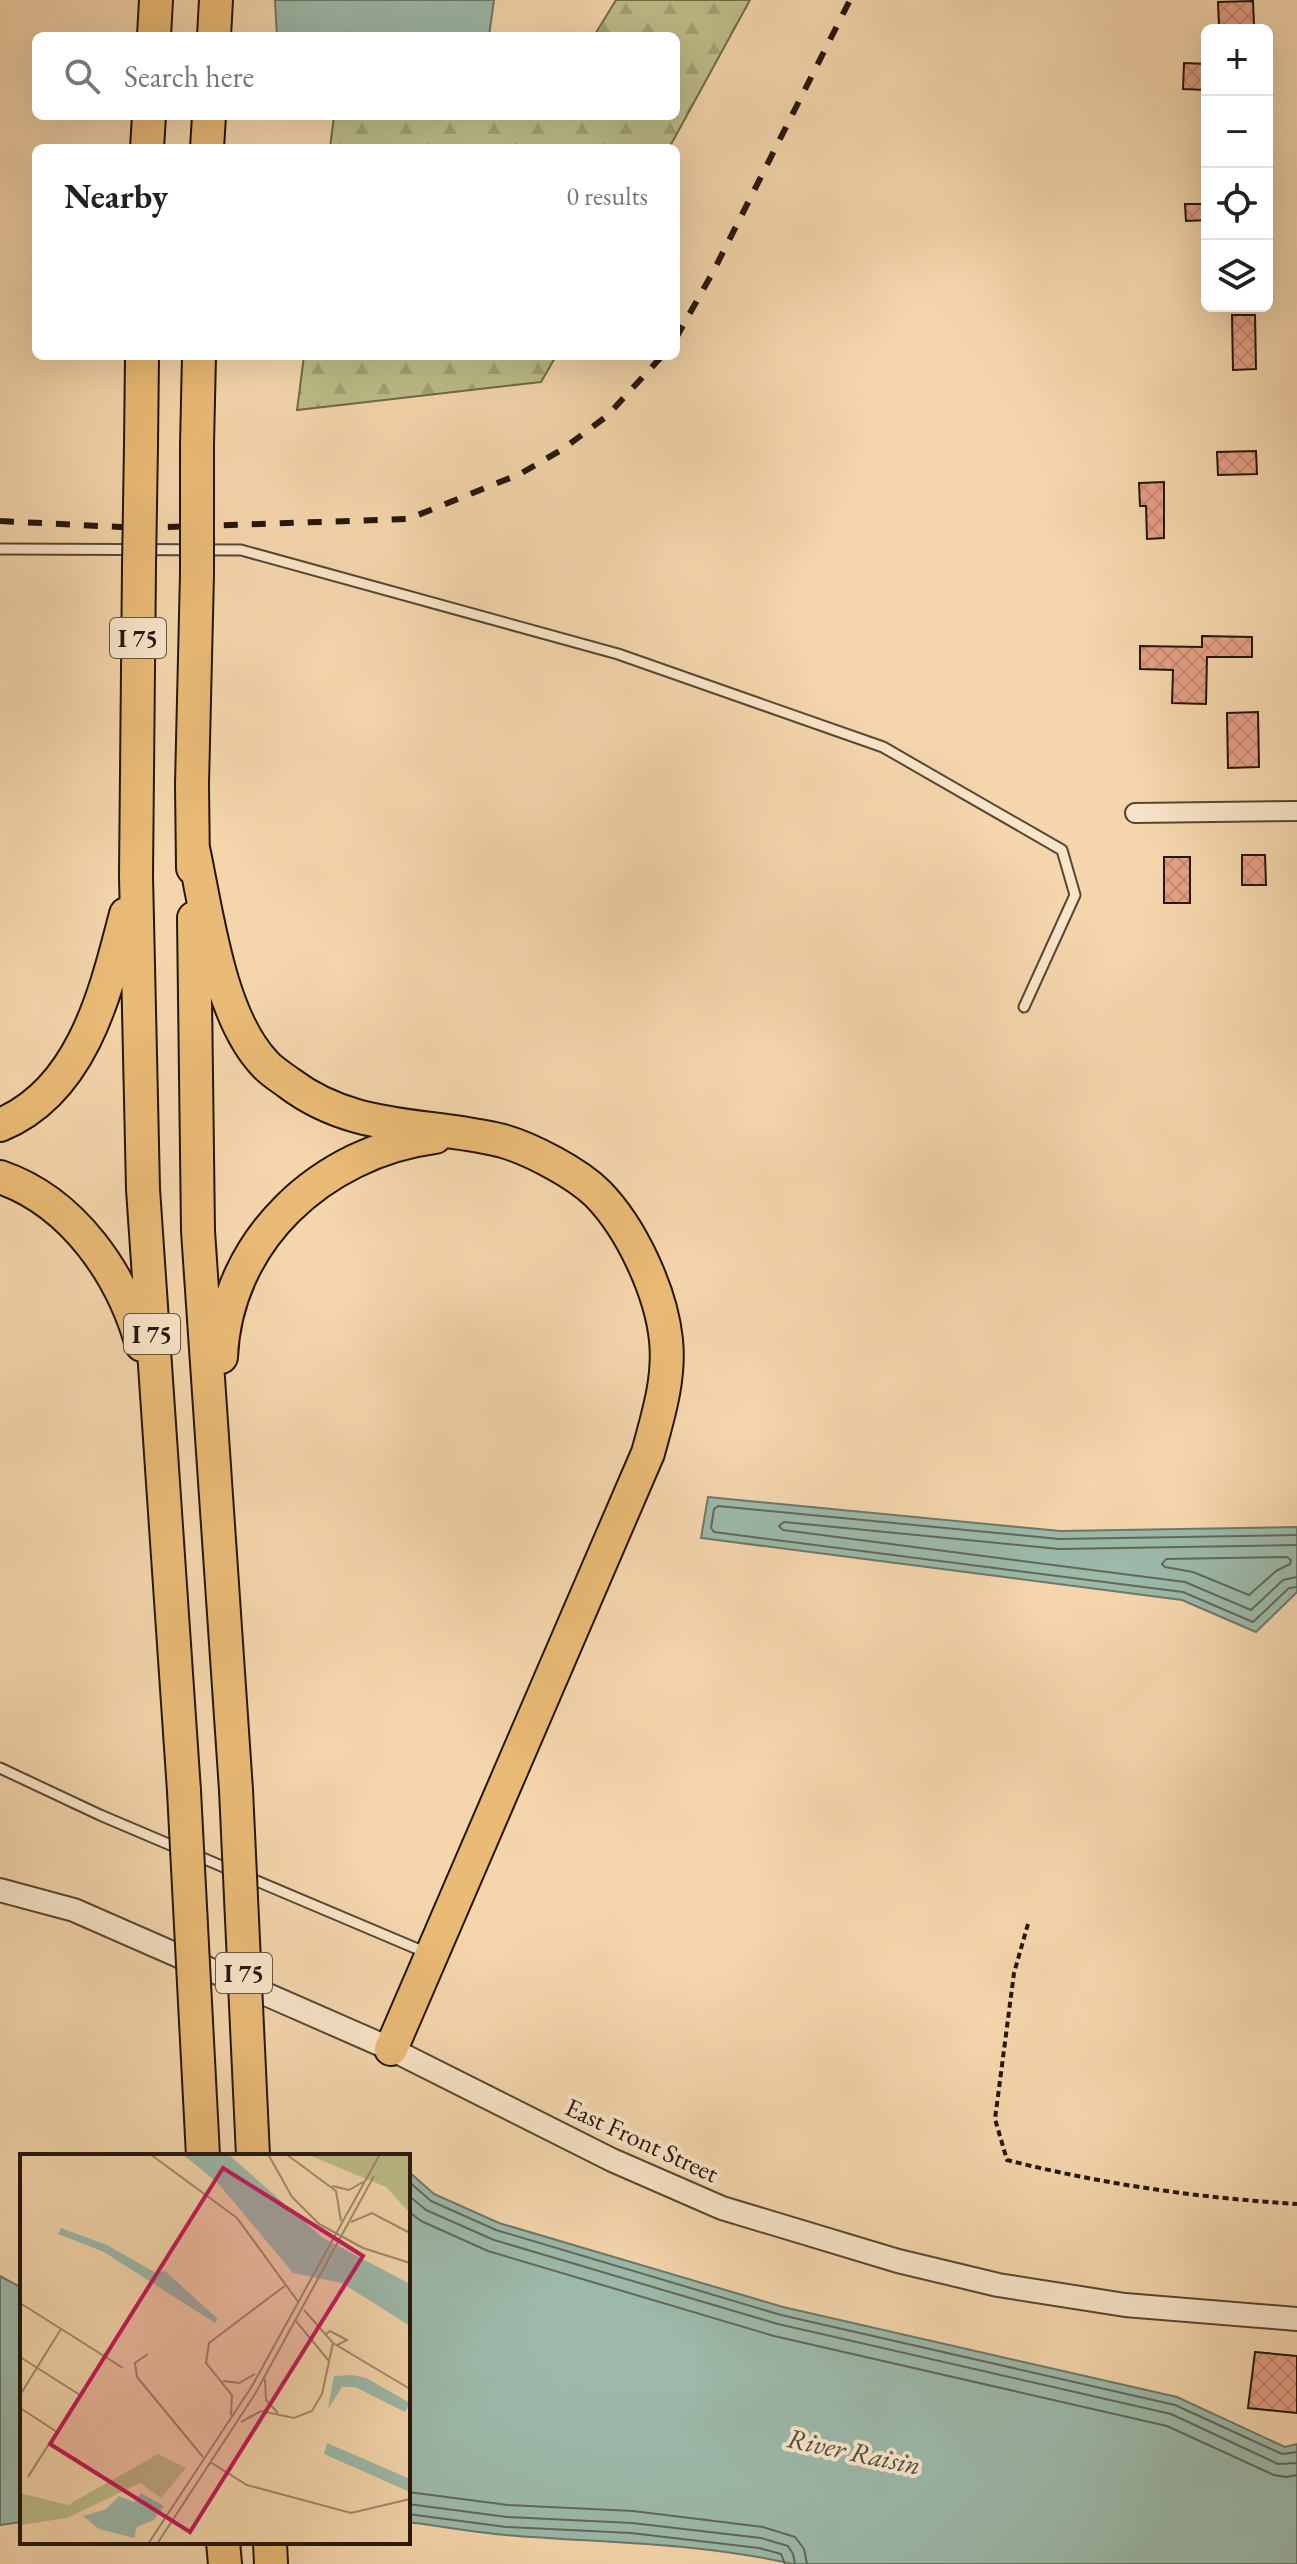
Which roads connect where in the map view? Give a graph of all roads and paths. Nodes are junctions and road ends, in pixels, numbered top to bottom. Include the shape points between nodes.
1 (156, 0) edge
2 (216, 0) edge
3 (154, 32) edge
4 (214, 32) edge
5 (149, 120) edge
6 (209, 120) edge
7 (147, 144) edge
8 (207, 144) edge
9 (142, 360) edge
10 (199, 360) edge
11 (0, 549) edge
12 (1297, 811) edge
13 (1135, 813) dead end
14 (193, 848) junction
15 (136, 876) junction
16 (1024, 1007) dead end
17 (0, 1125) edge
18 (457, 1133) junction
19 (0, 1177) edge
20 (159, 1460) junction
21 (216, 1484) junction
22 (0, 1768) edge
23 (0, 1890) edge
24 (1028, 1924) dead end
25 (434, 1955) junction
26 (391, 2049) junction
27 (203, 2154) edge
28 (253, 2154) edge
29 (1297, 2204) edge
30 (1297, 2319) edge
31 (223, 2544) edge
32 (270, 2544) edge
33 (225, 2564) edge
34 (271, 2564) edge

1 - 3 highway
2 - 4 highway
5 - 7 highway
6 - 8 highway
9 - 15 highway, I 75, bridge
10 - 14 highway, I 75, bridge
11 - 16 lane via 241,550 618,654 883,747 1062,850 1075,895
12 - 13 street
14 - 18 highway via 235,1021 265,1065 321,1104 352,1116
14 - 21 highway, I 75 via 198,1231
15 - 17 highway via 103,1001 62,1079
15 - 20 highway, I 75 via 143,1189
18 - 21 highway via 413,1139 360,1158 298,1196 261,1237 227,1312
18 - 25 highway via 505,1142 555,1163 597,1193 632,1240 655,1291 666,1340 665,1392 648,1453
19 - 20 highway via 43,1198 69,1219 110,1271 142,1347
20 - 27 highway, I 75, bridge via 184,1791
21 - 28 highway, I 75, bridge
22 - 25 lane
23 - 26 street, East Front Street via 74,1910
24 - 29 path via 1014,1973 995,2119 1007,2160 1153,2188
25 - 26 highway
26 - 30 street, East Front Street via 612,2160 722,2208 801,2233 998,2285 1125,2305
31 - 33 highway
32 - 34 highway

